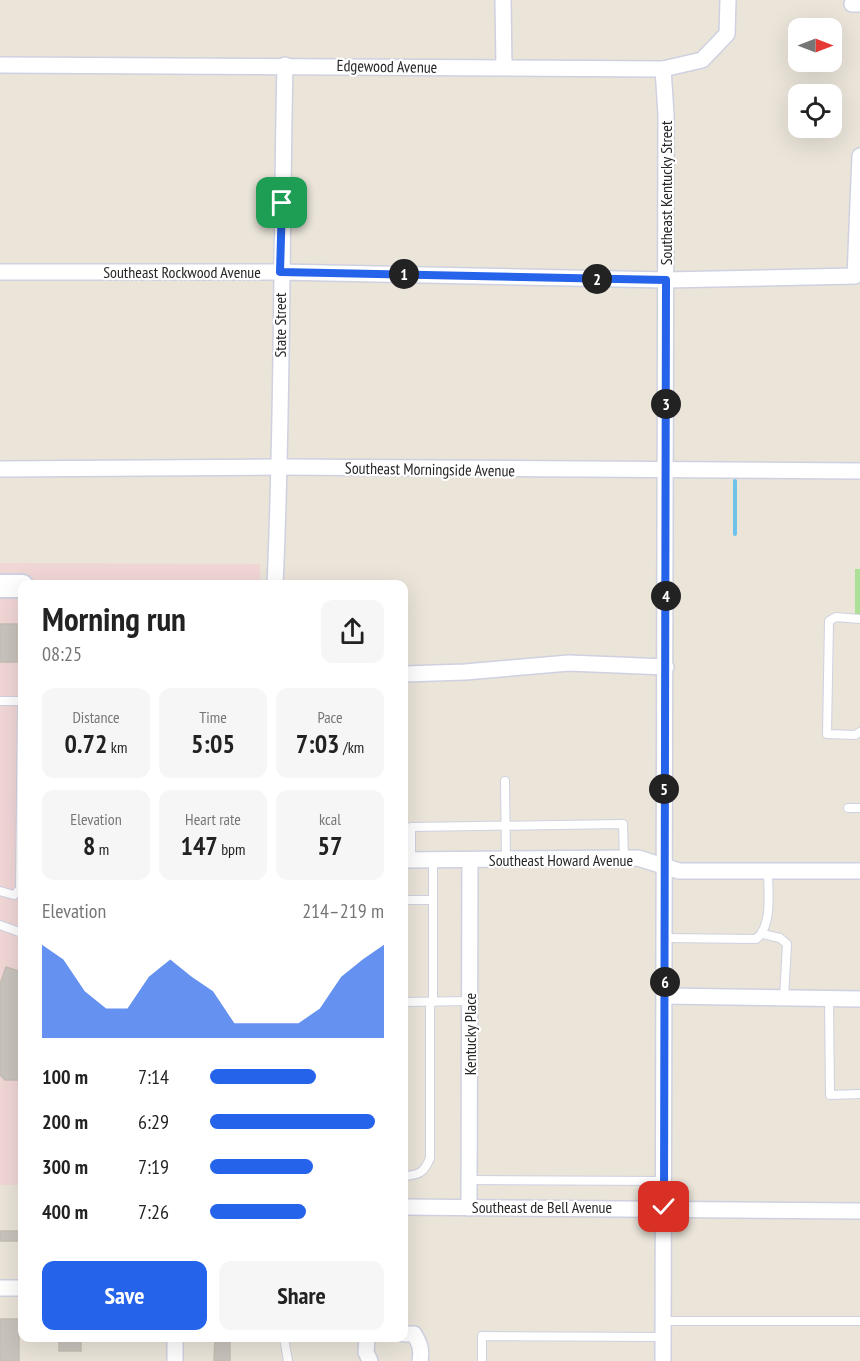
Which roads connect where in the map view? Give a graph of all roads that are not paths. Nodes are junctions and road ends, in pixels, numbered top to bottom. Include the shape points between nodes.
1 (503, 0) edge
2 (728, 0) edge
3 (0, 65) edge
4 (285, 65) junction
5 (504, 67) junction
6 (663, 69) junction
7 (860, 156) edge
8 (0, 272) edge
9 (280, 272) junction
10 (666, 280) junction
11 (280, 467) junction
12 (0, 469) edge
13 (666, 471) junction
14 (860, 471) edge
15 (275, 580) edge
16 (0, 586) edge
17 (18, 586) edge
18 (860, 619) edge
19 (666, 667) junction
20 (408, 674) edge
21 (0, 700) edge
22 (18, 701) edge
23 (860, 732) edge
24 (505, 781) dead end
25 (848, 808) dead end
26 (860, 808) edge
27 (506, 826) junction
28 (408, 852) edge
29 (624, 858) junction
30 (408, 860) edge
31 (433, 860) junction
32 (470, 860) junction
33 (506, 860) junction
34 (664, 867) junction
35 (768, 871) junction
36 (860, 871) edge
37 (0, 891) edge
38 (18, 891) edge
39 (408, 900) edge
40 (433, 900) junction
41 (0, 925) edge
42 (18, 932) edge
43 (762, 934) junction
44 (664, 938) junction
45 (665, 996) junction
46 (784, 998) junction
47 (829, 999) junction
48 (860, 999) edge
49 (470, 1001) junction
50 (408, 1002) edge
51 (432, 1002) junction
52 (860, 1094) edge
53 (408, 1176) edge
54 (469, 1180) junction
55 (665, 1181) junction
56 (408, 1207) edge
57 (664, 1207) junction
58 (469, 1208) junction
59 (860, 1210) edge
60 (0, 1288) edge
61 (18, 1288) edge
62 (663, 1321) junction
63 (860, 1321) edge
64 (408, 1334) edge
65 (663, 1337) junction
66 (175, 1342) edge
67 (285, 1342) edge
68 (367, 1342) edge
69 (368, 1359) edge
70 (175, 1361) edge
71 (288, 1361) edge
72 (420, 1361) edge
73 (482, 1361) edge
74 (663, 1361) edge

1 - 5 street
2 - 6 street, Edgewood Avenue via 727,34 702,60
3 - 4 street, Edgewood Avenue
4 - 5 street, Edgewood Avenue
4 - 9 street, State Street
5 - 6 street, Edgewood Avenue
6 - 10 street, Southeast Kentucky Street
7 - 10 street, Southeast Rockwood Avenue via 855,276
8 - 9 street, Southeast Rockwood Avenue
9 - 10 street, Southeast Rockwood Avenue
9 - 11 street, State Street
10 - 13 street, Southeast Kentucky Street
11 - 12 street, Southeast Morningside Avenue
11 - 13 street, Southeast Morningside Avenue
11 - 15 street, State Street
13 - 14 street, Southeast Morningside Avenue
13 - 19 street, Southeast Kentucky Street
16 - 17 street
18 - 23 lane via 836,617 827,627 827,734
19 - 20 street via 569,663
19 - 34 street, Southeast Kentucky Street
21 - 22 lane
24 - 27 lane
25 - 26 lane
27 - 28 lane via 411,827
27 - 29 lane via 623,824
27 - 33 lane
29 - 33 street, Southeast Howard Avenue
29 - 34 street, Southeast Howard Avenue via 638,858
30 - 31 street, Southeast Howard Avenue
31 - 32 street, Southeast Howard Avenue
31 - 40 lane
32 - 33 street, Southeast Howard Avenue
32 - 49 street, Kentucky Place
34 - 35 street, Southeast Howard Avenue via 679,871
34 - 44 street, Southeast Kentucky Street
35 - 36 street, Southeast Howard Avenue
35 - 43 lane
37 - 38 lane via 14,895
39 - 40 lane
40 - 51 lane
41 - 42 lane
43 - 44 lane via 756,939
43 - 46 lane via 787,944
44 - 45 street, Southeast Kentucky Street
45 - 46 street
45 - 55 street, Southeast Kentucky Street
46 - 47 street
47 - 48 street
47 - 52 lane via 830,1095
49 - 51 lane
49 - 54 street, Kentucky Place
50 - 51 lane
51 - 53 lane via 430,1158 418,1175
54 - 55 lane
54 - 58 street, Kentucky Place
55 - 57 street, Southeast Kentucky Street
56 - 58 street, Southeast de Bell Avenue
57 - 58 street, Southeast de Bell Avenue
57 - 59 street, Southeast de Bell Avenue
57 - 62 street, Southeast Kentucky Street
60 - 61 street
62 - 63 lane
62 - 65 street, Southeast Kentucky Street
64 - 72 street via 414,1334 419,1342
65 - 73 lane via 482,1336
65 - 74 street, Southeast Kentucky Street
66 - 70 street
67 - 71 lane
68 - 69 street

